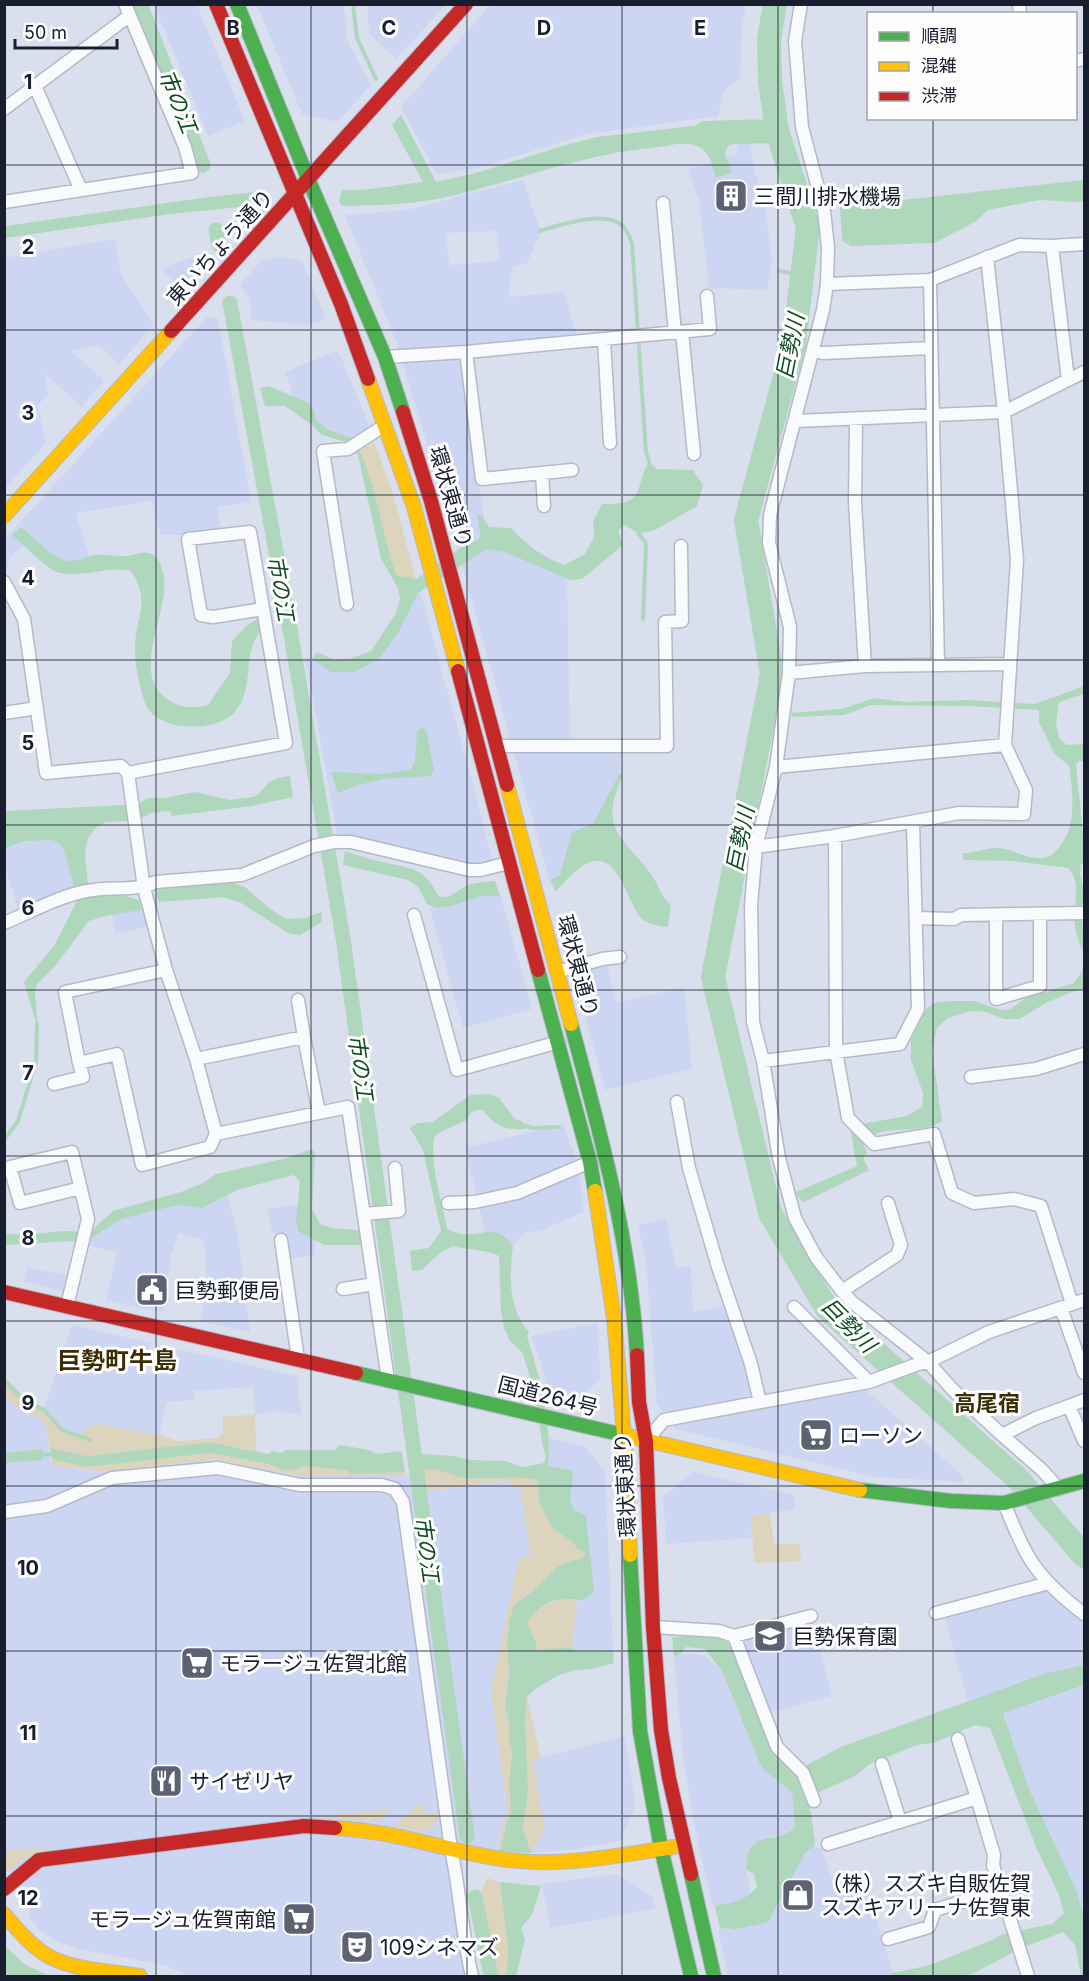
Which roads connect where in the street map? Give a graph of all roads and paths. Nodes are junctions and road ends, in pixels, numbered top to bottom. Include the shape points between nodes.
1 (216, 4) edge
2 (237, 4) edge
3 (466, 4) edge
4 (801, 4) edge
5 (127, 10) edge
6 (35, 86) junction
7 (4, 109) edge
8 (309, 181) junction
9 (81, 190) junction
10 (297, 194) junction
11 (4, 202) edge
12 (663, 202) dead end
13 (1084, 244) edge
14 (1052, 246) junction
15 (987, 257) junction
16 (930, 280) junction
17 (827, 284) junction
18 (707, 296) dead end
19 (678, 333) junction
20 (604, 340) junction
21 (931, 348) junction
22 (813, 351) junction
23 (466, 352) junction
24 (385, 357) junction
25 (1084, 372) edge
26 (1068, 380) junction
27 (1004, 412) junction
28 (932, 416) junction
29 (856, 419) junction
30 (796, 421) junction
31 (386, 425) junction
32 (610, 443) dead end
33 (694, 454) dead end
34 (572, 470) dead end
35 (542, 473) junction
36 (544, 506) dead end
37 (4, 516) edge
38 (681, 546) dead end
39 (4, 582) edge
40 (347, 604) dead end
41 (263, 609) junction
42 (938, 664) junction
43 (1010, 664) junction
44 (865, 666) junction
45 (789, 673) junction
46 (37, 708) junction
47 (4, 713) edge
48 (1005, 745) junction
49 (496, 746) junction
50 (776, 767) junction
51 (128, 773) junction
52 (913, 822) junction
53 (835, 836) junction
54 (756, 847) junction
55 (508, 863) junction
56 (144, 888) junction
57 (1084, 913) edge
58 (1040, 914) junction
59 (414, 915) dead end
60 (996, 915) junction
61 (916, 918) junction
62 (4, 923) edge
63 (620, 957) dead end
64 (166, 970) junction
65 (557, 972) junction
66 (298, 1000) dead end
67 (304, 1037) junction
68 (559, 1042) junction
69 (836, 1052) junction
70 (1084, 1054) edge
71 (196, 1059) junction
72 (763, 1061) junction
73 (80, 1063) junction
74 (971, 1077) dead end
75 (54, 1084) dead end
76 (677, 1102) dead end
77 (319, 1113) junction
78 (216, 1134) junction
79 (590, 1162) junction
80 (395, 1168) dead end
81 (81, 1188) junction
82 (448, 1203) dead end
83 (888, 1203) dead end
84 (369, 1214) junction
85 (281, 1240) dead end
86 (374, 1284) junction
87 (343, 1289) dead end
88 (842, 1290) junction
89 (4, 1292) edge
90 (1073, 1304) edge
91 (67, 1306) junction
92 (794, 1308) dead end
93 (298, 1359) junction
94 (928, 1362) junction
95 (1084, 1373) edge
96 (387, 1380) junction
97 (869, 1382) junction
98 (1084, 1400) edge
99 (760, 1402) junction
100 (1069, 1406) junction
101 (623, 1435) junction
102 (1002, 1435) junction
103 (646, 1441) junction
104 (1084, 1441) edge
105 (1084, 1481) edge
106 (1054, 1490) junction
107 (1007, 1502) junction
108 (4, 1512) edge
109 (1049, 1583) junction
110 (936, 1614) dead end
111 (1084, 1614) edge
112 (811, 1616) dead end
113 (653, 1627) junction
114 (734, 1636) junction
115 (958, 1739) dead end
116 (882, 1764) dead end
117 (977, 1798) junction
118 (814, 1801) dead end
119 (900, 1821) junction
120 (828, 1844) dead end
121 (684, 1845) junction
122 (661, 1848) junction
123 (451, 1849) junction
124 (4, 1889) edge
125 (1000, 1890) junction
126 (4, 1914) edge
127 (888, 1939) dead end
128 (140, 1977) edge
129 (472, 1977) edge
130 (691, 1977) edge
131 (714, 1977) edge
132 (1028, 1977) edge

1 - 10 main road, 環状東通り
2 - 8 main road, 環状東通り
3 - 8 main road, 東いちょう通り
4 - 17 street via 795,41 802,127 824,211
5 - 6 street
5 - 9 street via 185,147 192,173
6 - 7 street
6 - 9 street
8 - 10 main road, 東いちょう通り
8 - 24 main road, 環状東通り
9 - 11 street
10 - 31 main road, 環状東通り
10 - 37 main road, 東いちょう通り
12 - 19 street
13 - 14 street
14 - 15 street via 1019,245
14 - 26 street
15 - 16 street
15 - 27 street
16 - 17 street
16 - 21 street
17 - 22 street
18 - 19 street via 710,329
19 - 20 street
19 - 33 street
20 - 23 street
20 - 32 street
21 - 22 street
21 - 28 street
22 - 30 street
23 - 24 street
23 - 35 street via 482,479
24 - 49 main road, 環状東通り via 431,501
25 - 26 street
26 - 27 street
27 - 28 street
27 - 43 street via 1017,560
28 - 29 street
28 - 42 street
29 - 30 street
29 - 44 street via 855,503
30 - 45 street via 770,515 769,543 790,627
31 - 40 street via 348,449 323,451
31 - 55 main road, 環状東通り via 414,507
34 - 35 street
35 - 36 street
38 - 49 street via 682,621 665,622 667,746
39 - 46 street via 24,619
41 - 41 street via 250,532 188,539 201,615 213,617
41 - 51 street via 286,743
42 - 43 street
42 - 44 street
43 - 48 street
44 - 45 street
45 - 50 street
46 - 47 street
46 - 51 street via 46,773 121,766
48 - 50 street
48 - 52 street via 1026,790 1024,814 959,813
49 - 65 main road, 環状東通り
50 - 54 street
51 - 56 street
52 - 53 street
52 - 61 street
53 - 54 street
53 - 69 street
54 - 72 street via 751,906 753,1022
55 - 56 street via 470,870 351,842 334,842 242,875 156,882
55 - 68 main road, 環状東通り
56 - 62 street via 90,890
56 - 64 street
57 - 58 street
58 - 60 street
58 - 60 street via 1040,986 996,999
59 - 68 street via 457,1070
60 - 61 street
61 - 69 street via 918,1009 900,1044
63 - 65 street
64 - 71 street
64 - 73 street via 65,992
65 - 103 main road, 環状東通り via 607,1158 627,1255 639,1402
66 - 67 street
67 - 71 street
67 - 77 street
68 - 79 main road, 環状東通り
69 - 72 street
69 - 90 street via 848,1118 874,1144 934,1134 952,1193 974,1203 1014,1199 1041,1206
70 - 74 street via 1036,1069
71 - 78 street
72 - 88 street via 779,1158 795,1218 816,1257
73 - 75 street via 82,1077
73 - 78 street via 117,1054 142,1165 210,1147
76 - 99 street via 688,1168
77 - 78 street
77 - 84 street via 348,1107
79 - 82 street via 517,1192 475,1202
79 - 101 main road, 環状東通り via 613,1308
80 - 84 street via 399,1211
81 - 81 street via 72,1152 10,1167 20,1203
81 - 91 street via 88,1219
83 - 88 street via 901,1245 897,1255
84 - 86 street
85 - 93 street
86 - 87 street
86 - 96 street
88 - 94 street
89 - 91 main road, 国道264号
90 - 94 street via 989,1332
90 - 95 street
91 - 93 main road, 国道264号
92 - 97 street
93 - 96 main road, 国道264号
94 - 97 street
94 - 102 street
96 - 101 main road, 国道264号
97 - 99 street
98 - 100 street
99 - 103 street via 664,1420
100 - 102 street
100 - 104 street
101 - 103 main road, 国道264号
101 - 122 main road, 環状東通り via 640,1731
102 - 106 street via 1042,1470
103 - 107 main road, 国道264号 via 872,1493
103 - 113 main road, 環状東通り
105 - 106 main road, 国道264号
106 - 107 main road, 国道264号
107 - 109 street via 1027,1555
108 - 123 street via 47,1506 112,1478 218,1468 300,1485 382,1485 395,1490 403,1502
109 - 110 street
109 - 111 street
112 - 114 street
113 - 114 street via 719,1631
113 - 121 main road, 環状東通り via 661,1730
114 - 118 street via 777,1747 803,1773
115 - 117 street
116 - 119 street
117 - 119 street
117 - 125 street
119 - 120 street
121 - 122 main road
121 - 131 main road, 環状東通り
122 - 123 main road via 574,1862 500,1859
122 - 130 main road, 環状東通り
123 - 124 main road via 363,1829 304,1826 39,1860
123 - 129 street
125 - 127 street via 935,1910 929,1927
125 - 132 street
126 - 128 main road via 50,1958

